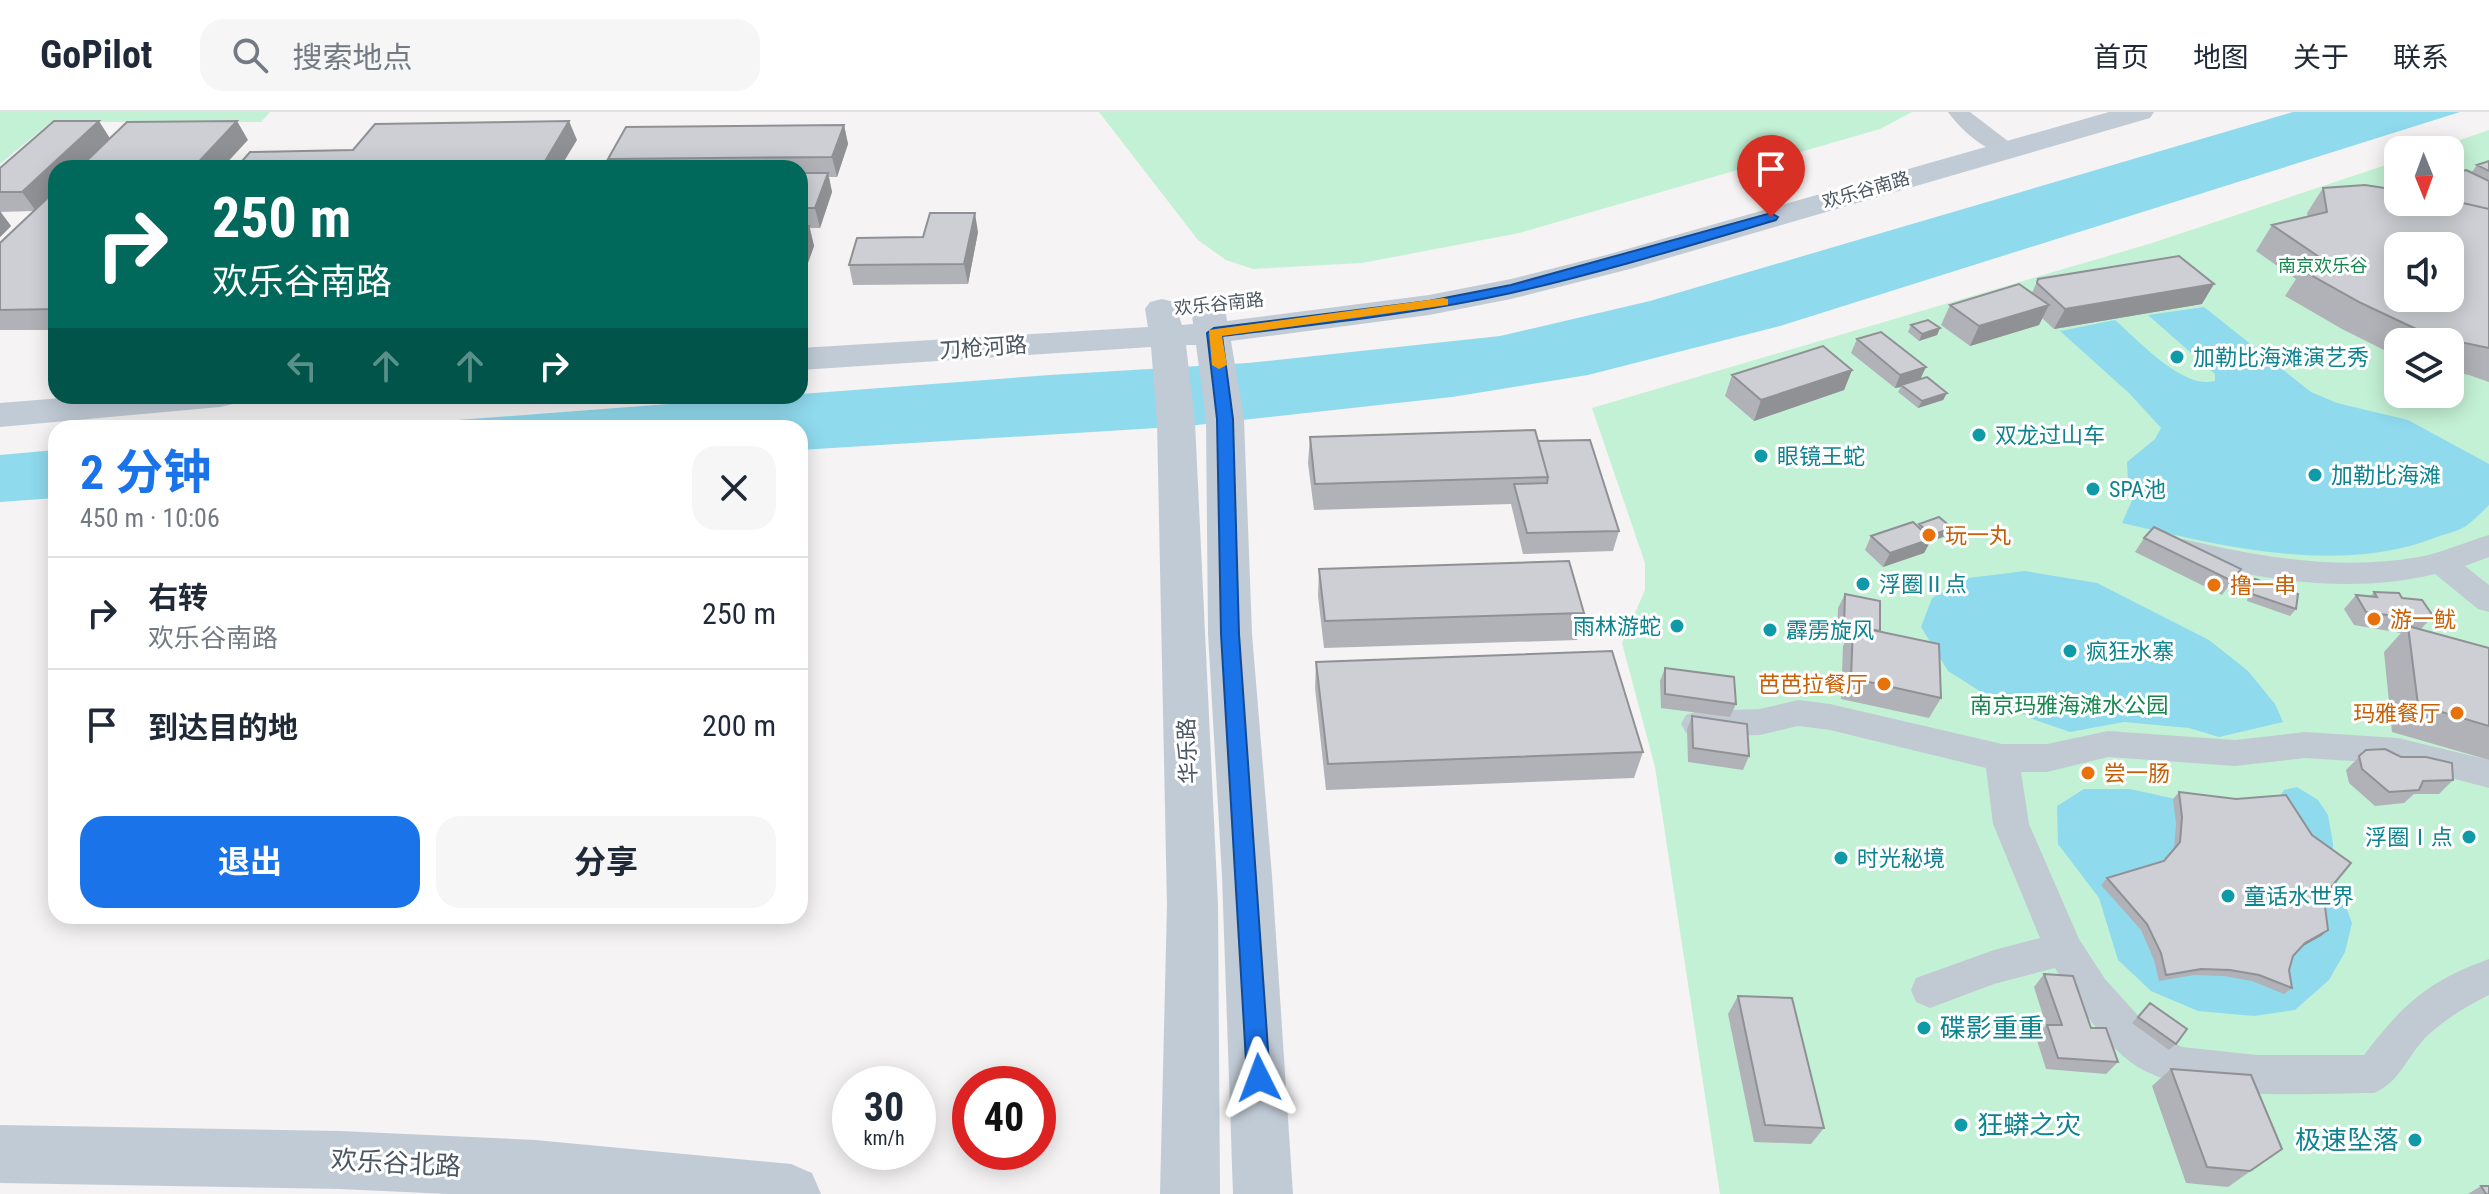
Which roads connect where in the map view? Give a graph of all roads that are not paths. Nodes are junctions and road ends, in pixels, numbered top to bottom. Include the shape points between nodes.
1 (1958, 112) edge
2 (2069, 112) edge
3 (2140, 112) edge
4 (1995, 142) junction
5 (808, 332) edge
6 (1214, 333) junction
7 (978, 334) junction
8 (1167, 337) junction
9 (808, 358) edge
10 (48, 385) edge
11 (0, 389) edge
12 (127, 404) edge
13 (0, 415) edge
14 (2489, 545) edge
15 (2177, 547) edge
16 (2442, 564) junction
17 (2489, 601) edge
18 (1698, 724) edge
19 (2002, 758) junction
20 (2489, 774) edge
21 (2064, 949) junction
22 (2489, 976) edge
23 (1930, 990) dead end
24 (0, 1154) edge
25 (791, 1194) edge
26 (1190, 1194) edge
27 (1263, 1194) edge

1 - 4 street
2 - 4 street, 欢乐谷南路
3 - 4 street, 欢乐谷南路
4 - 6 street, 欢乐谷南路 via 1618,262 1511,289
5 - 7 street, 刀枪河路
6 - 8 street, 欢乐谷南路
6 - 27 street via 1225,419 1230,634
7 - 8 street, 刀枪河路
7 - 9 street, 刀枪河路
8 - 26 street, 华乐路 via 1176,422 1194,902
10 - 11 street
12 - 13 street
14 - 16 street
15 - 16 street via 2286,569 2366,572
16 - 17 street
18 - 19 street via 1760,722 1798,713
19 - 20 street via 2047,758 2108,744 2235,753 2305,745 2398,751
19 - 21 street via 2011,824
21 - 22 street via 2091,991 2138,1044 2177,1066 2257,1074 2374,1074 2409,1027 2440,1000
21 - 23 street
24 - 25 street, 欢乐谷北路 via 505,1168

